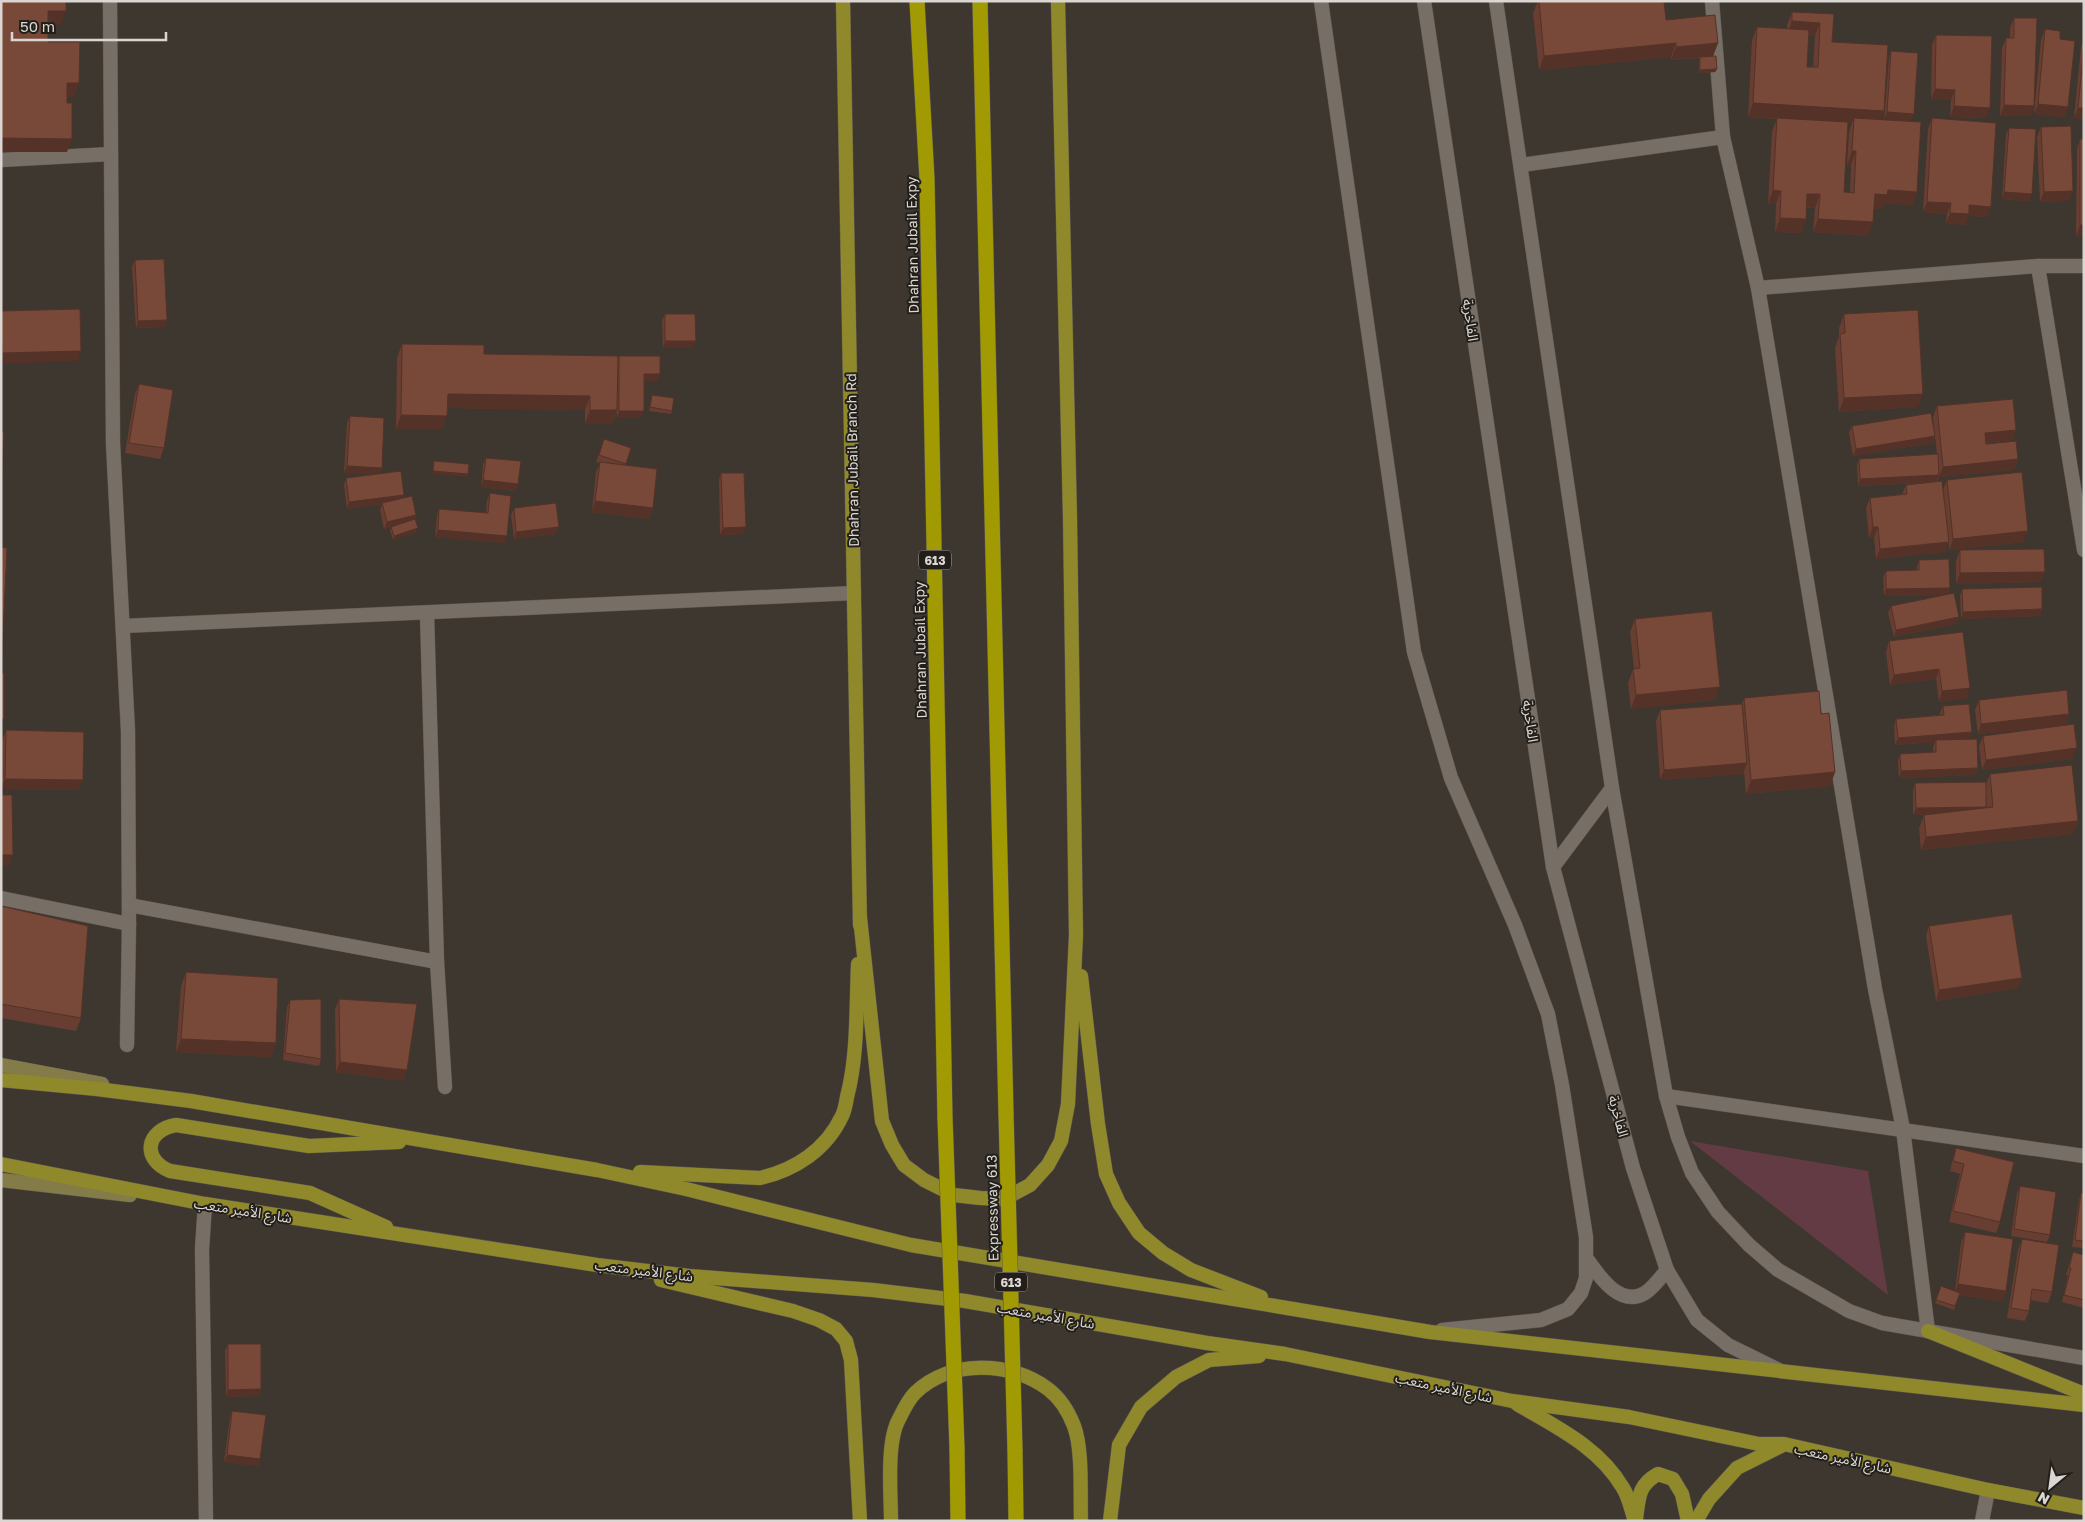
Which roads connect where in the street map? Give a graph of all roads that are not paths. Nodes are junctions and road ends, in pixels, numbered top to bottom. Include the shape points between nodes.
1 (110, 1) edge
2 (843, 1) edge
3 (918, 1) edge
4 (980, 1) edge
5 (1058, 1) edge
6 (1321, 1) edge
7 (1424, 1) edge
8 (1496, 1) edge
9 (1712, 1) edge
10 (1723, 136) junction
11 (111, 154) junction
12 (1, 160) edge
13 (1521, 165) junction
14 (2038, 266) junction
15 (2084, 266) edge
16 (1758, 288) junction
17 (2080, 503) edge
18 (2084, 550) edge
19 (854, 592) junction
20 (427, 614) junction
21 (122, 626) junction
22 (1612, 788) junction
23 (1553, 867) junction
24 (1, 898) edge
25 (129, 905) junction
26 (860, 918) junction
27 (129, 924) junction
28 (1076, 935) junction
29 (437, 962) junction
30 (127, 1045) dead end
31 (1, 1065) edge
32 (1, 1080) edge
33 (445, 1087) dead end
34 (1666, 1096) junction
35 (192, 1101) junction
36 (1903, 1129) junction
37 (428, 1141) junction
38 (2084, 1156) edge
39 (1, 1164) edge
40 (597, 1170) junction
41 (1, 1180) edge
42 (190, 1202) junction
43 (205, 1204) junction
44 (402, 1235) junction
45 (1587, 1259) junction
46 (597, 1265) junction
47 (1667, 1270) junction
48 (1286, 1307) junction
49 (1928, 1331) junction
50 (1430, 1332) junction
51 (1285, 1354) junction
52 (2084, 1358) edge
53 (1784, 1373) junction
54 (2084, 1394) edge
55 (1512, 1401) junction
56 (2084, 1405) edge
57 (1784, 1444) junction
58 (1988, 1490) junction
59 (2084, 1508) edge
60 (206, 1521) edge
61 (860, 1521) edge
62 (891, 1521) edge
63 (958, 1521) edge
64 (1016, 1521) edge
65 (1082, 1521) edge
66 (1110, 1521) edge
67 (1636, 1521) edge
68 (1688, 1521) edge
69 (1696, 1521) edge
70 (1982, 1521) edge

1 - 11 street
2 - 19 main road, Dhahran Jubail Branch Rd
3 - 63 highway, Dhahran Jubail Expy / 613, bridge via 927,179 946,1118
4 - 64 highway, Expressway 613 / 613, bridge
5 - 28 main road
6 - 45 street via 1414,652 1451,778 1515,925 1548,1014 1582,1208
7 - 23 street, الفاخرية
8 - 13 street
9 - 10 street
10 - 13 street
10 - 16 street
11 - 12 street
11 - 21 street via 113,444
13 - 22 street
14 - 15 street
14 - 16 street
14 - 17 street
16 - 36 street via 1874,989
17 - 18 street
19 - 20 street
19 - 26 main road, Dhahran Jubail Branch Rd
20 - 21 street
20 - 29 street
21 - 25 street via 128,731
22 - 23 street
22 - 34 street
23 - 47 street, الفاخرية via 1633,1168
24 - 27 street
25 - 27 street
25 - 29 street
26 - 28 main road via 882,1121 892,1145 904,1165 924,1180 954,1194 980,1198 1004,1199 1030,1185 1048,1165 1061,1141 1068,1104
26 - 40 main road via 854,1073 843,1116 817,1150 795,1167 760,1178
27 - 30 street
28 - 48 main road via 1106,1174 1119,1203 1139,1233 1163,1254 1191,1270
29 - 33 street
31 - 35 main road
32 - 35 main road
34 - 36 street
34 - 49 street via 1692,1173 1718,1212 1749,1245 1778,1270 1850,1311 1882,1323
35 - 37 main road
36 - 38 street
36 - 49 street
37 - 40 main road
37 - 44 main road via 309,1146 176,1124 159,1130 150,1146 154,1160 170,1171 310,1193
39 - 42 main road, شارع الأمير متعب
40 - 48 main road via 911,1245
41 - 42 main road
42 - 43 main road, شارع الأمير متعب
43 - 44 main road, شارع الأمير متعب
43 - 60 street via 202,1249
44 - 46 main road, شارع الأمير متعب
45 - 47 street via 1607,1286 1622,1294 1636,1296 1646,1293
45 - 50 street via 1581,1293 1568,1310 1540,1320
46 - 51 main road, شارع الأمير متعب via 956,1300
46 - 61 main road via 794,1311 836,1329 846,1341 851,1360
47 - 53 street, الفاخرية via 1697,1320 1728,1345
48 - 50 main road
49 - 52 street
49 - 54 main road
50 - 53 main road
51 - 55 main road, شارع الأمير متعب
51 - 66 main road via 1209,1360 1176,1377 1141,1407 1119,1445
53 - 56 main road
55 - 57 main road, شارع الأمير متعب via 1630,1417 1759,1444
55 - 67 main road via 1577,1440 1601,1460 1624,1488
57 - 58 main road, شارع الأمير متعب
57 - 69 main road via 1737,1468 1709,1499
58 - 59 main road, شارع الأمير متعب
58 - 70 street
62 - 65 main road via 891,1452 897,1421 914,1394 931,1381 960,1369 980,1368 1029,1377 1050,1390 1066,1408 1075,1428 1079,1449
67 - 68 main road via 1638,1499 1646,1480 1658,1474 1673,1479 1682,1494

